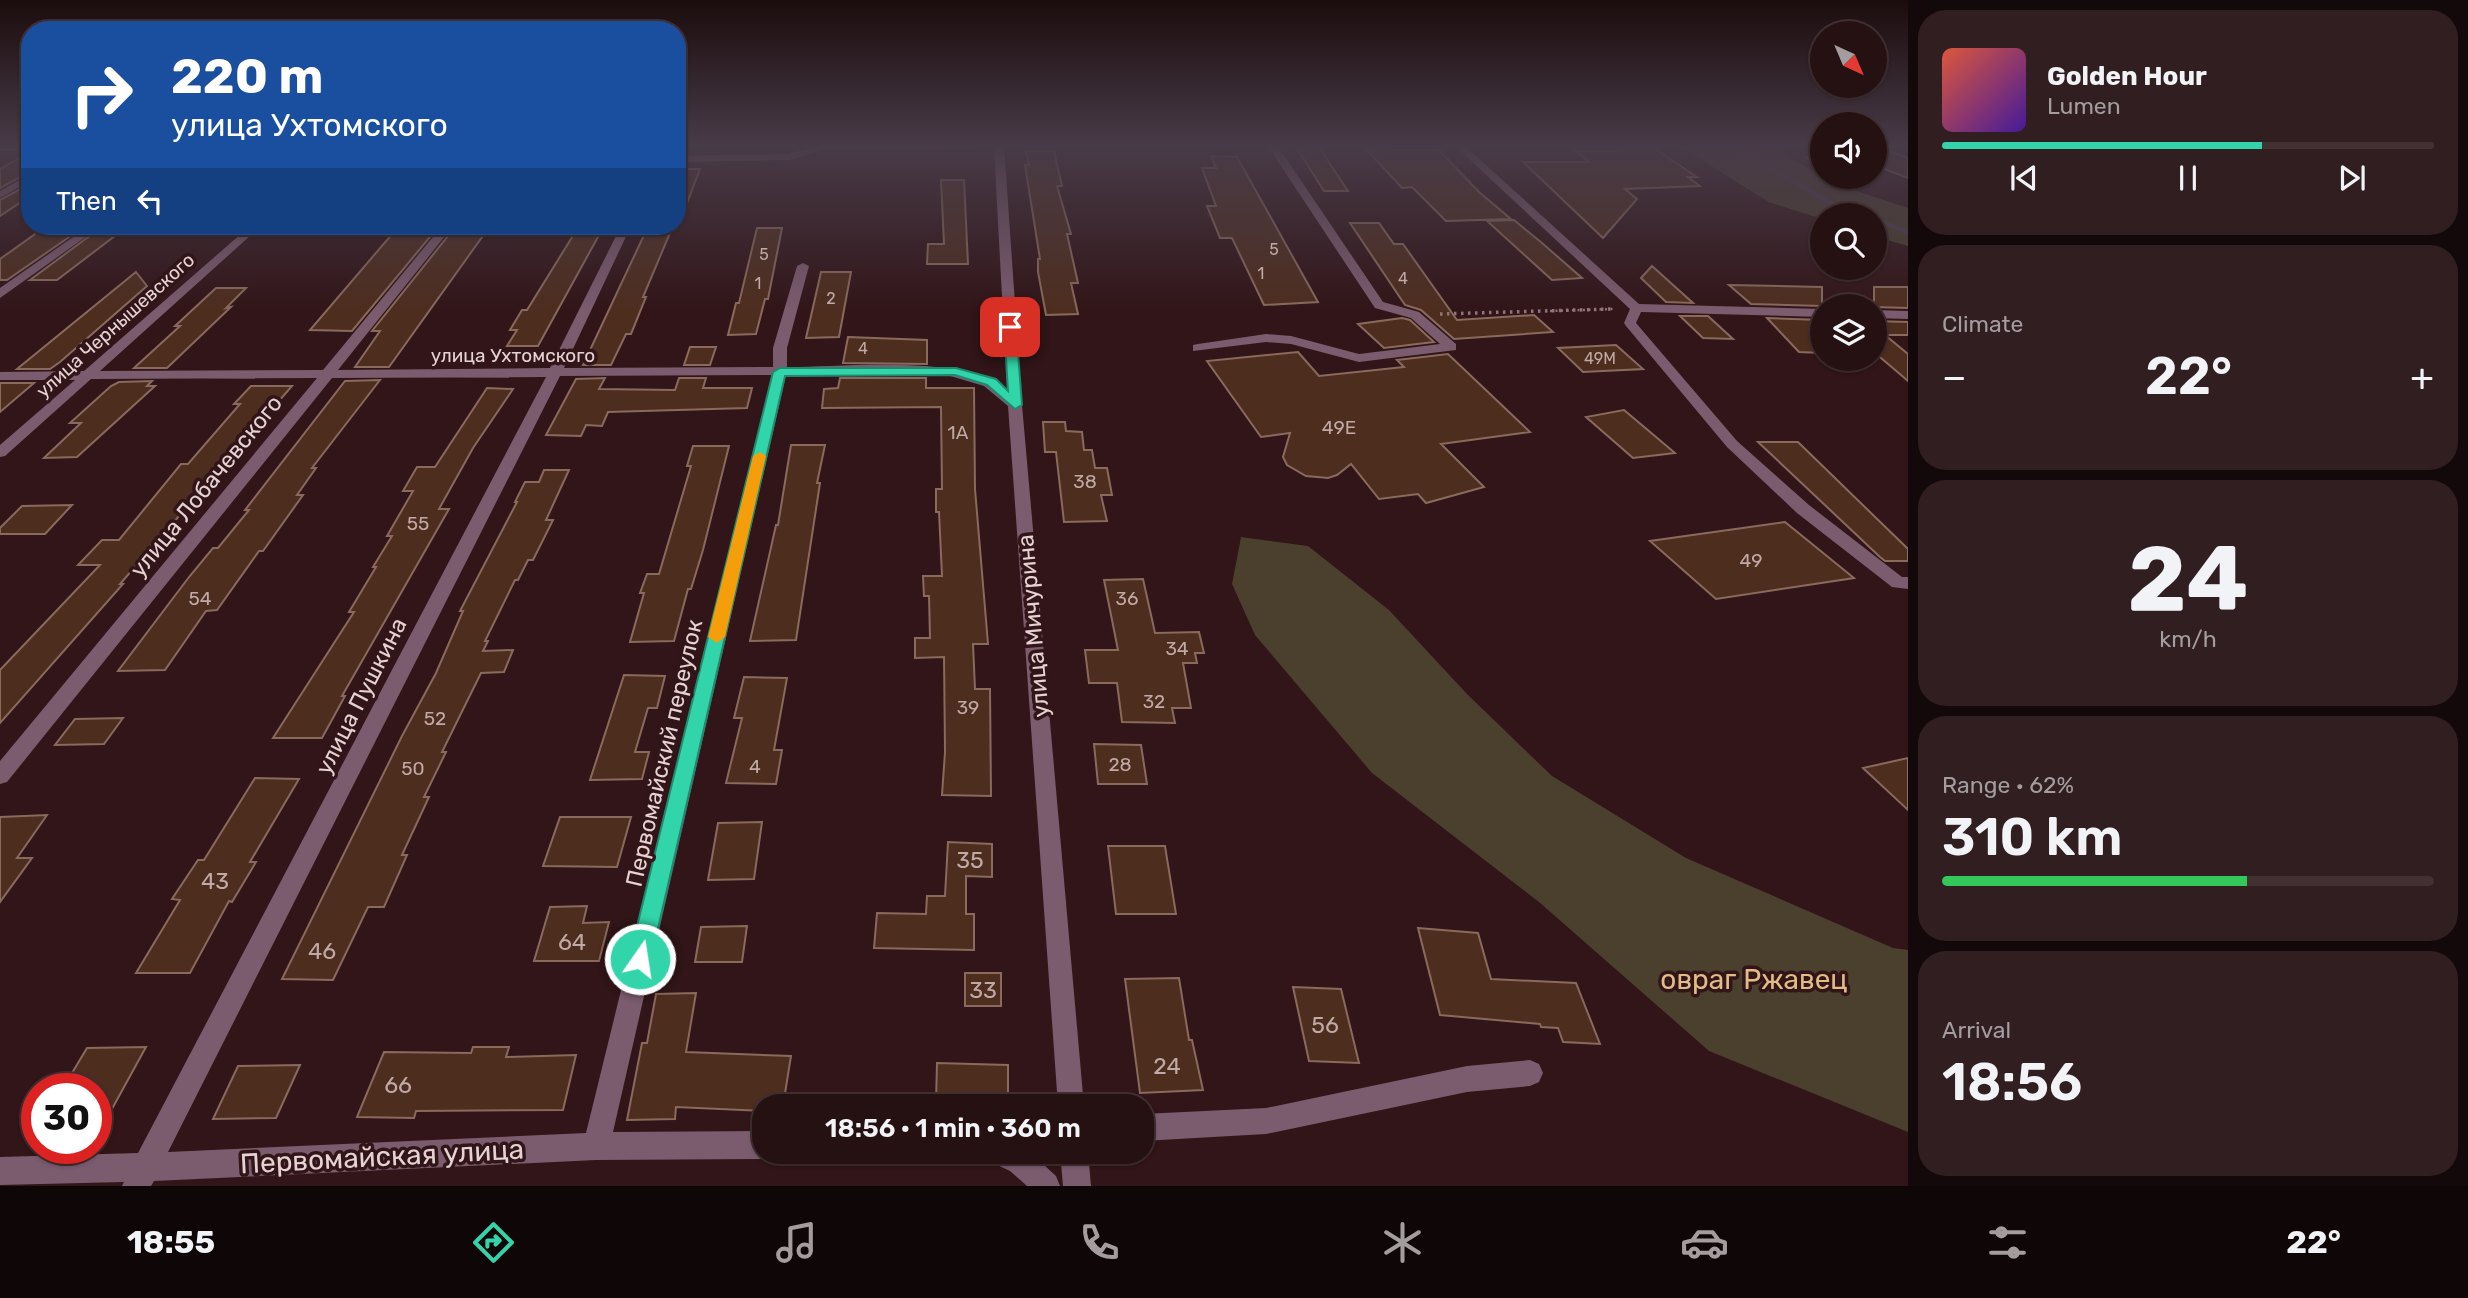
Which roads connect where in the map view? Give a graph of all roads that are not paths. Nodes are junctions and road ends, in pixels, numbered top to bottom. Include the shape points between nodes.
1 (1002, 200) edge
2 (1309, 200) edge
3 (1519, 200) edge
4 (83, 235) edge
5 (246, 235) edge
6 (441, 235) edge
7 (622, 235) edge
8 (803, 267) dead end
9 (0, 294) edge
10 (1636, 309) junction
11 (1810, 313) edge
12 (1887, 314) edge
13 (1908, 315) edge
14 (1198, 348) dead end
15 (780, 372) junction
16 (326, 375) junction
17 (554, 375) junction
18 (0, 376) edge
19 (89, 376) junction
20 (1015, 405) junction
21 (0, 453) edge
22 (1903, 583) edge
23 (0, 776) edge
24 (1530, 1073) dead end
25 (1070, 1094) edge
26 (1154, 1128) edge
27 (752, 1145) edge
28 (596, 1146) junction
29 (1022, 1164) edge
30 (1075, 1164) edge
31 (0, 1171) edge
32 (141, 1177) edge
33 (1046, 1186) edge
34 (1077, 1186) edge

1 - 20 street, улица Мичурина
2 - 14 street via 1378,305 1415,314 1451,347 1359,358 1266,338
3 - 10 street
4 - 9 street
5 - 19 street, улица Чернышевского
6 - 16 street, улица Лобачевского
7 - 17 street, улица Пушкина
8 - 15 street, Первомайский переулок via 780,348
10 - 11 street
10 - 22 street via 1630,323 1732,444 1803,509
12 - 13 street
15 - 17 street, улица Ухтомского
15 - 20 street, улица Ухтомского via 956,372 991,382
15 - 28 street, Первомайский переулок
16 - 17 street, улица Ухтомского
16 - 19 street, улица Ухтомского
16 - 23 street, улица Лобачевского
17 - 32 street, улица Пушкина
18 - 19 street, улица Ухтомского
19 - 21 street, улица Чернышевского
20 - 25 street, улица Мичурина
24 - 26 street via 1466,1079 1266,1121
27 - 28 street, Первомайская улица
28 - 32 street, Первомайская улица
29 - 33 street
30 - 34 street
31 - 32 street, Первомайская улица

